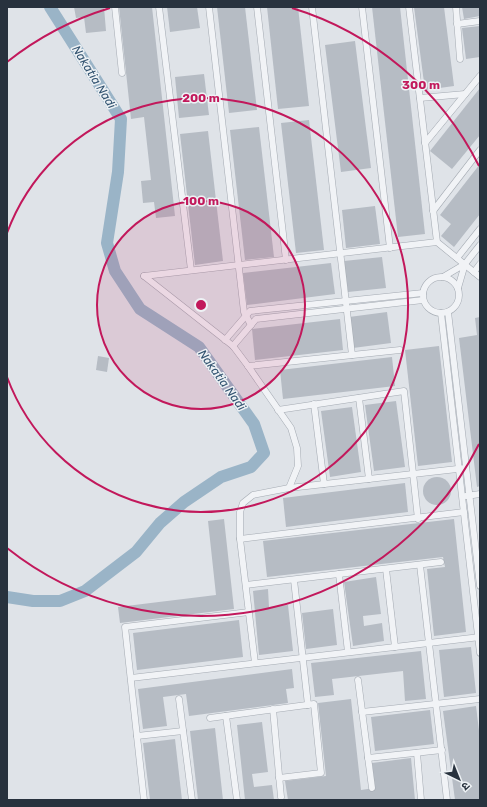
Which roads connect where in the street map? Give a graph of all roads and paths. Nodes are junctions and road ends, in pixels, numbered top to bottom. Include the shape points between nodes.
1 (115, 7) edge
2 (159, 7) edge
3 (209, 7) edge
4 (257, 7) edge
5 (312, 7) edge
6 (362, 7) edge
7 (409, 7) edge
8 (456, 7) edge
9 (480, 21) edge
10 (457, 24) junction
11 (460, 59) dead end
12 (122, 73) dead end
13 (480, 76) edge
14 (465, 94) junction
15 (420, 98) junction
16 (425, 143) junction
17 (480, 150) edge
18 (433, 211) junction
19 (480, 229) edge
20 (437, 242) junction
21 (480, 245) edge
22 (390, 248) junction
23 (339, 253) junction
24 (457, 258) junction
25 (286, 260) junction
26 (465, 264) junction
27 (480, 264) edge
28 (238, 265) junction
29 (191, 270) junction
30 (474, 272) junction
31 (443, 277) junction
32 (480, 277) edge
33 (458, 288) junction
34 (423, 293) junction
35 (423, 300) junction
36 (345, 301) junction
37 (346, 309) junction
38 (448, 312) junction
39 (441, 313) junction
40 (246, 316) junction
41 (251, 325) junction
42 (225, 340) junction
43 (233, 346) junction
44 (400, 350) dead end
45 (352, 355) junction
46 (248, 366) junction
47 (359, 398) junction
48 (314, 404) junction
49 (278, 410) junction
50 (459, 468) junction
51 (466, 468) junction
52 (413, 474) junction
53 (369, 479) junction
54 (324, 484) junction
55 (289, 488) junction
56 (480, 494) edge
57 (469, 495) junction
58 (462, 496) junction
59 (464, 512) junction
60 (418, 519) junction
61 (240, 539) junction
62 (441, 562) dead end
63 (420, 565) junction
64 (386, 569) junction
65 (339, 574) junction
66 (294, 580) junction
67 (246, 585) junction
68 (480, 586) edge
69 (249, 612) junction
70 (479, 637) edge
71 (430, 643) junction
72 (395, 647) junction
73 (348, 652) junction
74 (480, 653) edge
75 (303, 657) junction
76 (255, 663) junction
77 (131, 678) junction
78 (358, 680) dead end
79 (179, 699) dead end
80 (480, 700) edge
81 (308, 704) junction
82 (436, 704) junction
83 (273, 709) junction
84 (362, 712) junction
85 (226, 716) junction
86 (210, 718) dead end
87 (183, 731) junction
88 (137, 736) junction
89 (442, 750) junction
90 (417, 753) junction
91 (368, 758) junction
92 (280, 778) junction
93 (372, 788) dead end
94 (281, 797) dead end
95 (144, 800) edge
96 (192, 800) edge
97 (237, 800) edge
98 (421, 800) edge
99 (447, 800) edge

1 - 12 street
2 - 29 street
3 - 28 street
4 - 25 street
5 - 23 street
6 - 22 street
7 - 15 street
8 - 10 street
9 - 10 street
10 - 11 street
13 - 14 street
14 - 15 street
14 - 16 street
15 - 16 street
16 - 18 street
17 - 18 street
18 - 20 street
19 - 24 street
20 - 22 street
20 - 24 street
21 - 26 street
22 - 23 street
23 - 25 street
23 - 36 street
24 - 26 street
25 - 28 street
26 - 30 street
26 - 31 street
26 - 33 street
27 - 30 street
28 - 29 street
28 - 40 street
29 - 42 street via 144,276
30 - 32 street
31 - 33 street via 450,279
31 - 34 street via 429,280
33 - 38 street via 457,304
34 - 35 street
34 - 36 street
35 - 37 street
35 - 39 street via 432,311
36 - 37 street
36 - 40 street via 250,311
37 - 41 street via 256,319
37 - 45 street
38 - 39 street
38 - 51 street
39 - 50 street
40 - 41 street
40 - 42 street
41 - 43 street
42 - 43 street
43 - 46 street
44 - 45 street
45 - 46 street
46 - 49 street
47 - 48 street
47 - 52 street via 404,391
47 - 53 street
48 - 49 street
48 - 54 street
49 - 55 street via 290,428 297,448 298,466
50 - 51 street
50 - 52 street
50 - 58 street
51 - 57 street
52 - 53 street
52 - 60 street
53 - 54 street
54 - 55 street
55 - 61 street via 253,494 243,503 240,512
56 - 57 street
57 - 58 street
57 - 68 street
58 - 59 street
59 - 60 street
59 - 70 street
60 - 61 street
61 - 67 street
62 - 63 street
63 - 64 street
63 - 71 street
64 - 65 street
64 - 72 street
65 - 66 street
65 - 73 street
66 - 67 street
66 - 75 street
67 - 69 street
69 - 76 street
69 - 77 street via 125,628
70 - 71 street
70 - 74 street
71 - 72 street
71 - 82 street
72 - 73 street
73 - 75 street
75 - 76 street
75 - 81 street
76 - 77 street
77 - 88 street
78 - 84 street
79 - 87 street
80 - 82 street
81 - 83 street
81 - 92 street via 314,704 321,773
82 - 84 street
82 - 89 street
83 - 85 street
83 - 92 street
84 - 91 street
85 - 86 street
85 - 97 street
87 - 88 street
87 - 96 street
88 - 95 street
89 - 90 street
89 - 99 street
90 - 91 street
90 - 98 street
91 - 93 street
92 - 94 street

